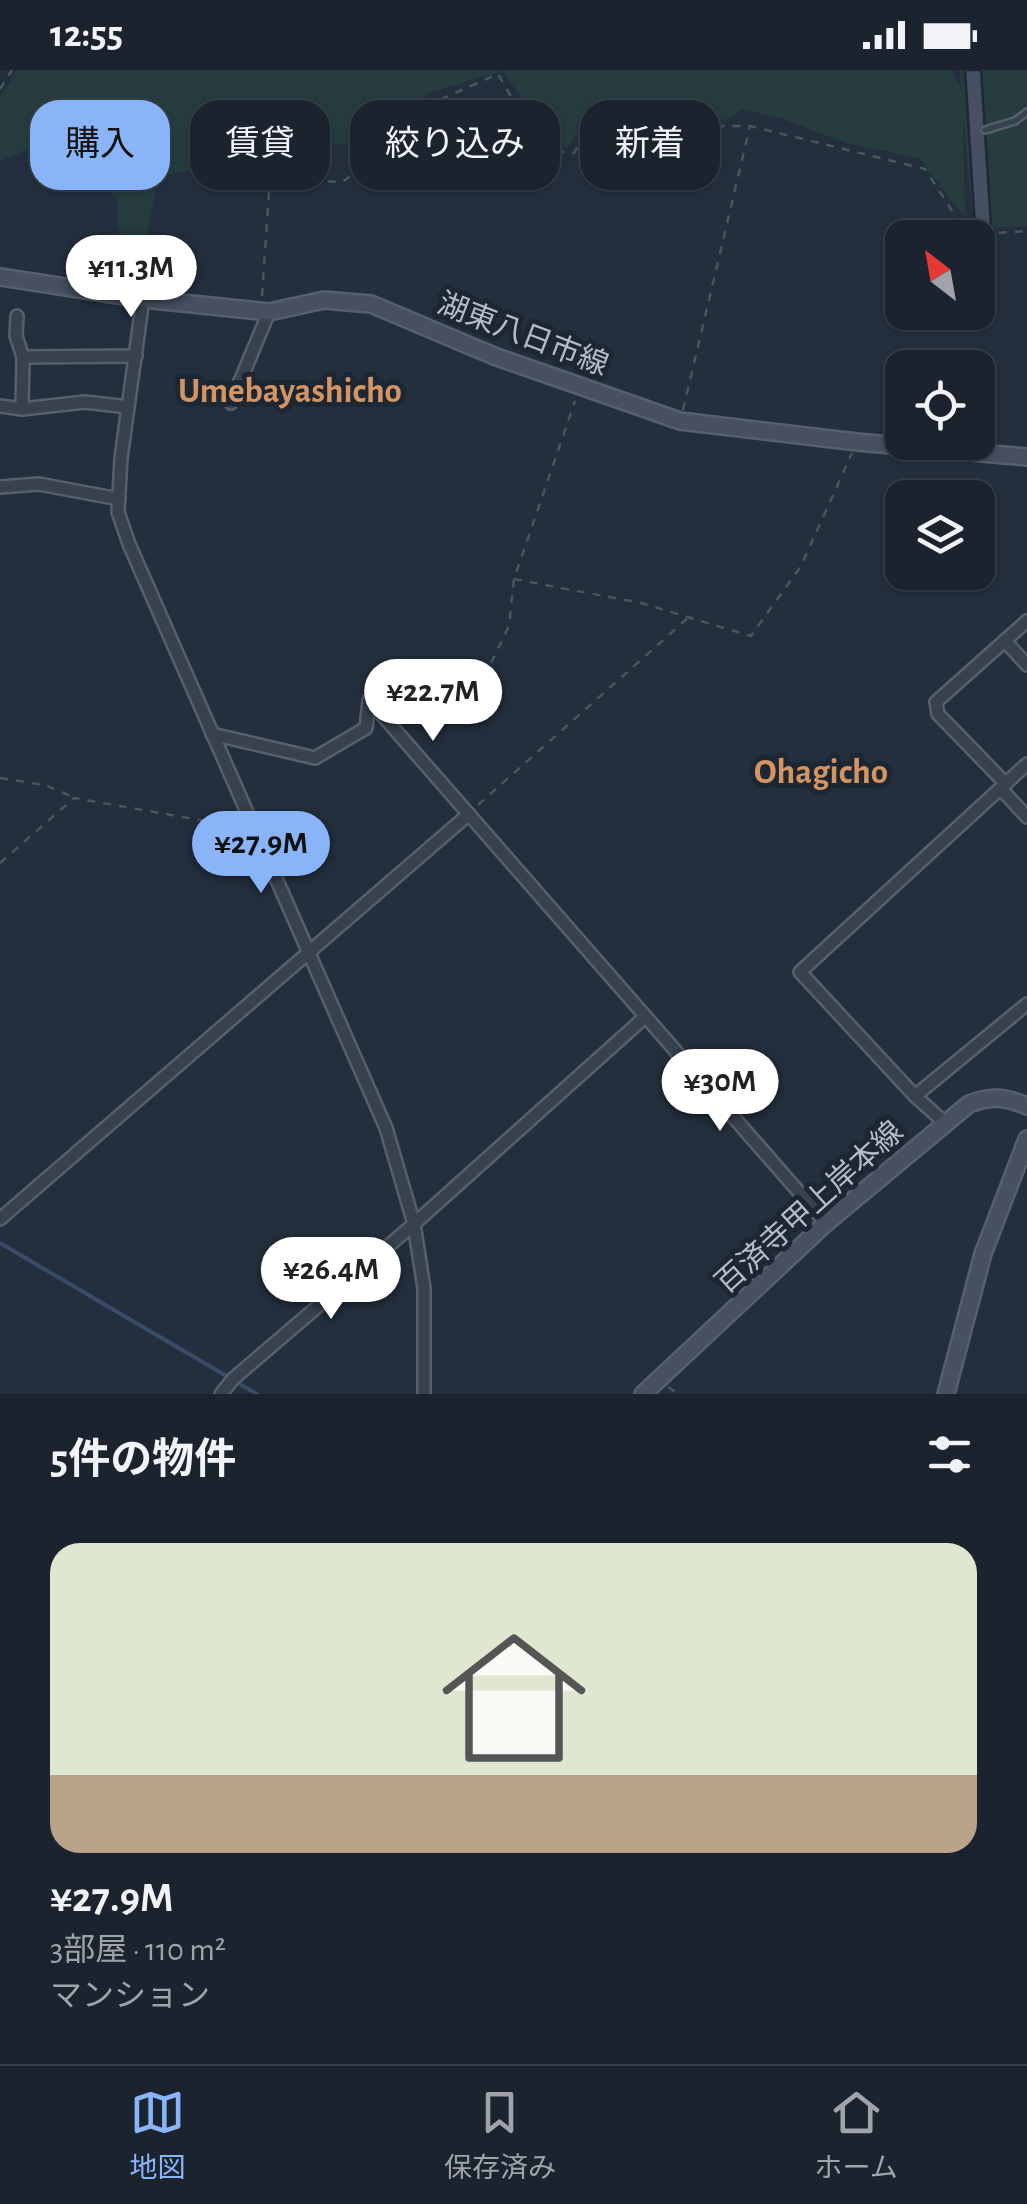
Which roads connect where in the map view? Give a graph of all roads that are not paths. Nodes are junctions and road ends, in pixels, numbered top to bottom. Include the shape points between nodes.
1 (1027, 112) edge
2 (985, 130) dead end
3 (0, 276) edge
4 (143, 299) junction
5 (265, 311) junction
6 (17, 316) dead end
7 (136, 356) junction
8 (23, 357) junction
9 (231, 402) dead end
10 (0, 406) edge
11 (22, 408) junction
12 (128, 408) junction
13 (1027, 457) edge
14 (0, 487) edge
15 (119, 499) junction
16 (1027, 622) edge
17 (1005, 641) junction
18 (1027, 666) edge
19 (212, 734) junction
20 (1027, 764) edge
21 (1004, 786) junction
22 (469, 814) junction
23 (1027, 817) edge
24 (310, 953) junction
25 (1027, 1004) edge
26 (645, 1017) junction
27 (914, 1096) junction
28 (1027, 1106) edge
29 (945, 1123) junction
30 (1027, 1139) edge
31 (0, 1219) edge
32 (826, 1223) junction
33 (414, 1224) junction
34 (221, 1394) edge
35 (424, 1394) edge
36 (642, 1394) edge
37 (946, 1394) edge

1 - 2 lane
3 - 4 main road, 湖東八日市線
4 - 5 main road, 湖東八日市線
4 - 7 street
5 - 9 street
5 - 13 main road, 湖東八日市線 via 324,300 371,304 680,421
6 - 8 street
7 - 8 street
7 - 12 street
8 - 11 street
10 - 11 street
11 - 12 street via 85,402
12 - 15 street
14 - 15 street via 39,484
15 - 19 street via 128,544
16 - 17 street
17 - 18 street
17 - 21 street via 936,702 938,714
19 - 22 street via 315,758 366,728 369,700
19 - 24 street
20 - 21 street
21 - 23 street
21 - 27 street via 800,972
22 - 24 street
22 - 26 street
24 - 31 street
24 - 33 street via 386,1128
25 - 27 street
26 - 32 street
26 - 33 street
27 - 29 street
28 - 29 main road, 百済寺甲上岸本線 via 985,1098
29 - 32 main road, 百済寺甲上岸本線
30 - 37 main road via 983,1254
32 - 36 main road, 百済寺甲上岸本線
33 - 34 street
33 - 35 street via 424,1288

